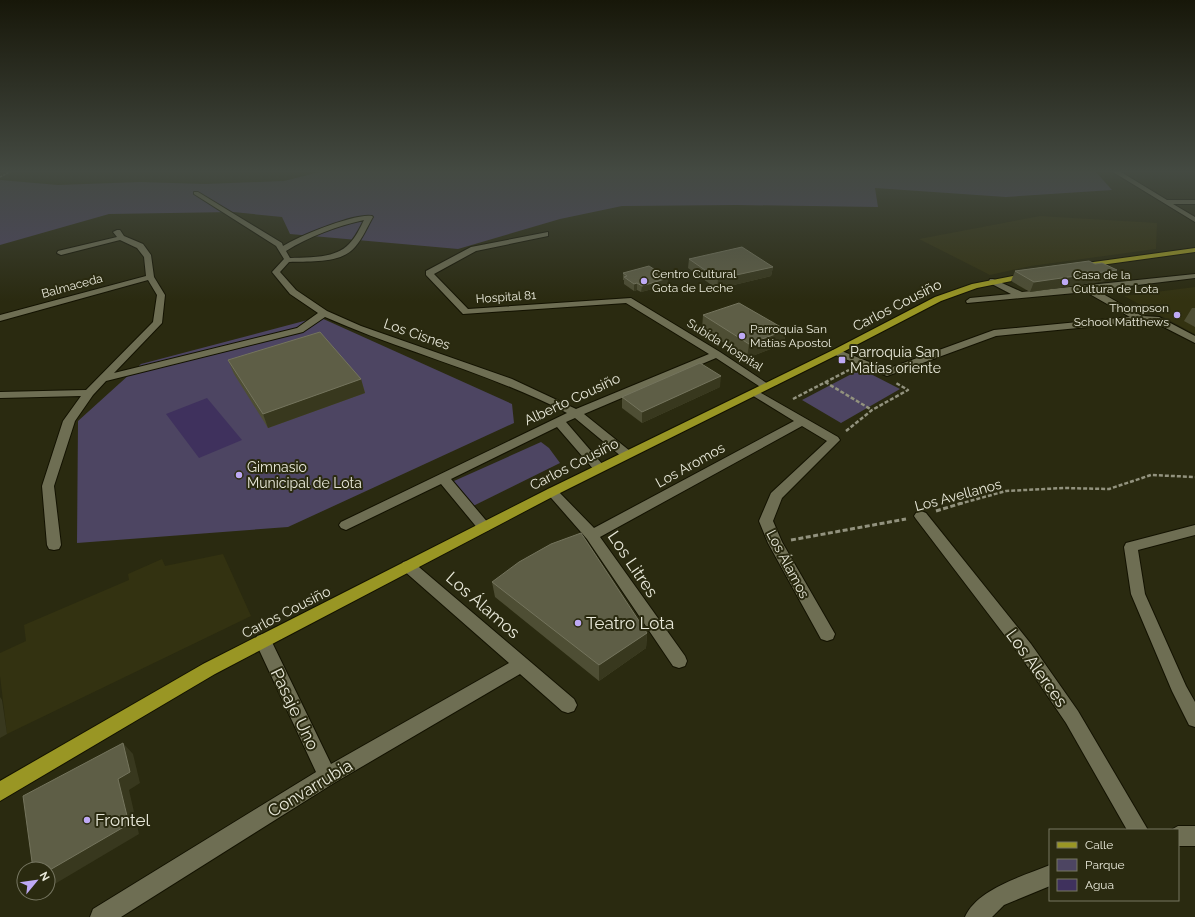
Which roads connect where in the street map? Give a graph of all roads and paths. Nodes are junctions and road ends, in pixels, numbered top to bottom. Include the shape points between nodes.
1 (231, 215) edge
2 (1186, 215) edge
3 (1195, 220) edge
4 (545, 234) dead end
5 (282, 250) junction
6 (1195, 250) edge
7 (61, 253) dead end
8 (287, 260) junction
9 (1066, 268) edge
10 (1038, 273) edge
11 (1195, 276) edge
12 (150, 277) junction
13 (993, 281) junction
14 (1087, 289) junction
15 (1020, 295) junction
16 (628, 300) joint
17 (970, 301) dead end
18 (324, 313) junction
19 (0, 318) edge
20 (1140, 320) junction
21 (1195, 340) edge
22 (836, 352) junction
23 (717, 354) junction
24 (853, 368) dead end
25 (888, 373) junction
26 (102, 379) junction
27 (825, 382) junction
28 (766, 386) junction
29 (754, 392) junction
30 (89, 393) junction
31 (0, 395) edge
32 (778, 407) junction
33 (872, 410) junction
34 (576, 413) junction
35 (802, 421) junction
36 (559, 422) junction
37 (834, 440) junction
38 (626, 454) junction
39 (599, 468) junction
40 (443, 478) junction
41 (1195, 478) edge
42 (552, 492) junction
43 (921, 516) junction
44 (346, 525) dead end
45 (484, 526) junction
46 (1195, 530) edge
47 (592, 535) junction
48 (775, 543) junction
49 (54, 545) dead end
50 (408, 566) junction
51 (827, 634) dead end
52 (263, 641) junction
53 (678, 661) dead end
54 (522, 664) junction
55 (568, 705) dead end
56 (1195, 719) edge
57 (327, 776) junction
58 (0, 792) edge
59 (1137, 829) edge
60 (1179, 836) edge
61 (1195, 836) edge
62 (1049, 876) edge
63 (101, 917) edge
64 (976, 917) edge

1 - 5 street via 279,245
2 - 3 street
4 - 16 street, Hospital 81 via 474,249 430,273 466,312
5 - 8 street
5 - 8 street via 349,221 370,217 351,247 337,255
6 - 9 main road
7 - 12 street via 119,235 140,246 148,257
8 - 18 street, Los Cisnes via 276,272 293,292
10 - 13 main road, Carlos Cousiño
11 - 14 street
12 - 19 street, Balmaceda
12 - 26 street via 161,295 157,323
13 - 15 street
13 - 22 main road, Carlos Cousiño via 938,299
14 - 15 street
14 - 20 street
15 - 17 street
16 - 23 street, Subida Hospital
18 - 26 street via 300,330
18 - 34 street, Los Cisnes via 358,328 508,381
20 - 21 street via 1156,319
20 - 25 street via 994,333
22 - 25 street
22 - 28 main road, Carlos Cousiño
23 - 28 street, Subida Hospital
23 - 34 street, Alberto Cousiño
24 - 27 path
25 - 33 path via 882,376 908,390
26 - 30 street
27 - 32 path
27 - 33 path
28 - 29 main road, Carlos Cousiño
29 - 32 street
29 - 38 main road, Carlos Cousiño
30 - 31 street
30 - 49 street via 69,421 48,486
32 - 35 street
33 - 37 path
34 - 36 street, Alberto Cousiño
34 - 38 street, Los Cisnes
35 - 37 street
35 - 47 street, Los Aromos
36 - 39 street
36 - 40 street, Alberto Cousiño
37 - 48 street, Los Álamos via 776,496 766,521
38 - 39 main road, Carlos Cousiño
39 - 42 main road, Carlos Cousiño
40 - 44 street, Alberto Cousiño
40 - 45 street
41 - 43 path, Los Avellanos via 1151,475 1109,489 1006,491
42 - 45 main road, Carlos Cousiño
42 - 47 street, Los Litres
43 - 48 path, Los Avellanos
43 - 59 street, Los Alerces via 1025,649 1072,717
45 - 50 main road, Carlos Cousiño
46 - 56 street via 1131,547 1138,594 1180,691
47 - 53 street, Los Litres
48 - 51 street, Los Álamos
50 - 52 main road, Carlos Cousiño
50 - 54 street, Los Álamos
52 - 57 street, Pasaje Uno
52 - 58 main road, Carlos Cousiño via 172,689
54 - 55 street, Los Álamos
54 - 57 street, Convarrubia
57 - 63 street, Convarrubia
60 - 61 street
62 - 64 street via 997,898

